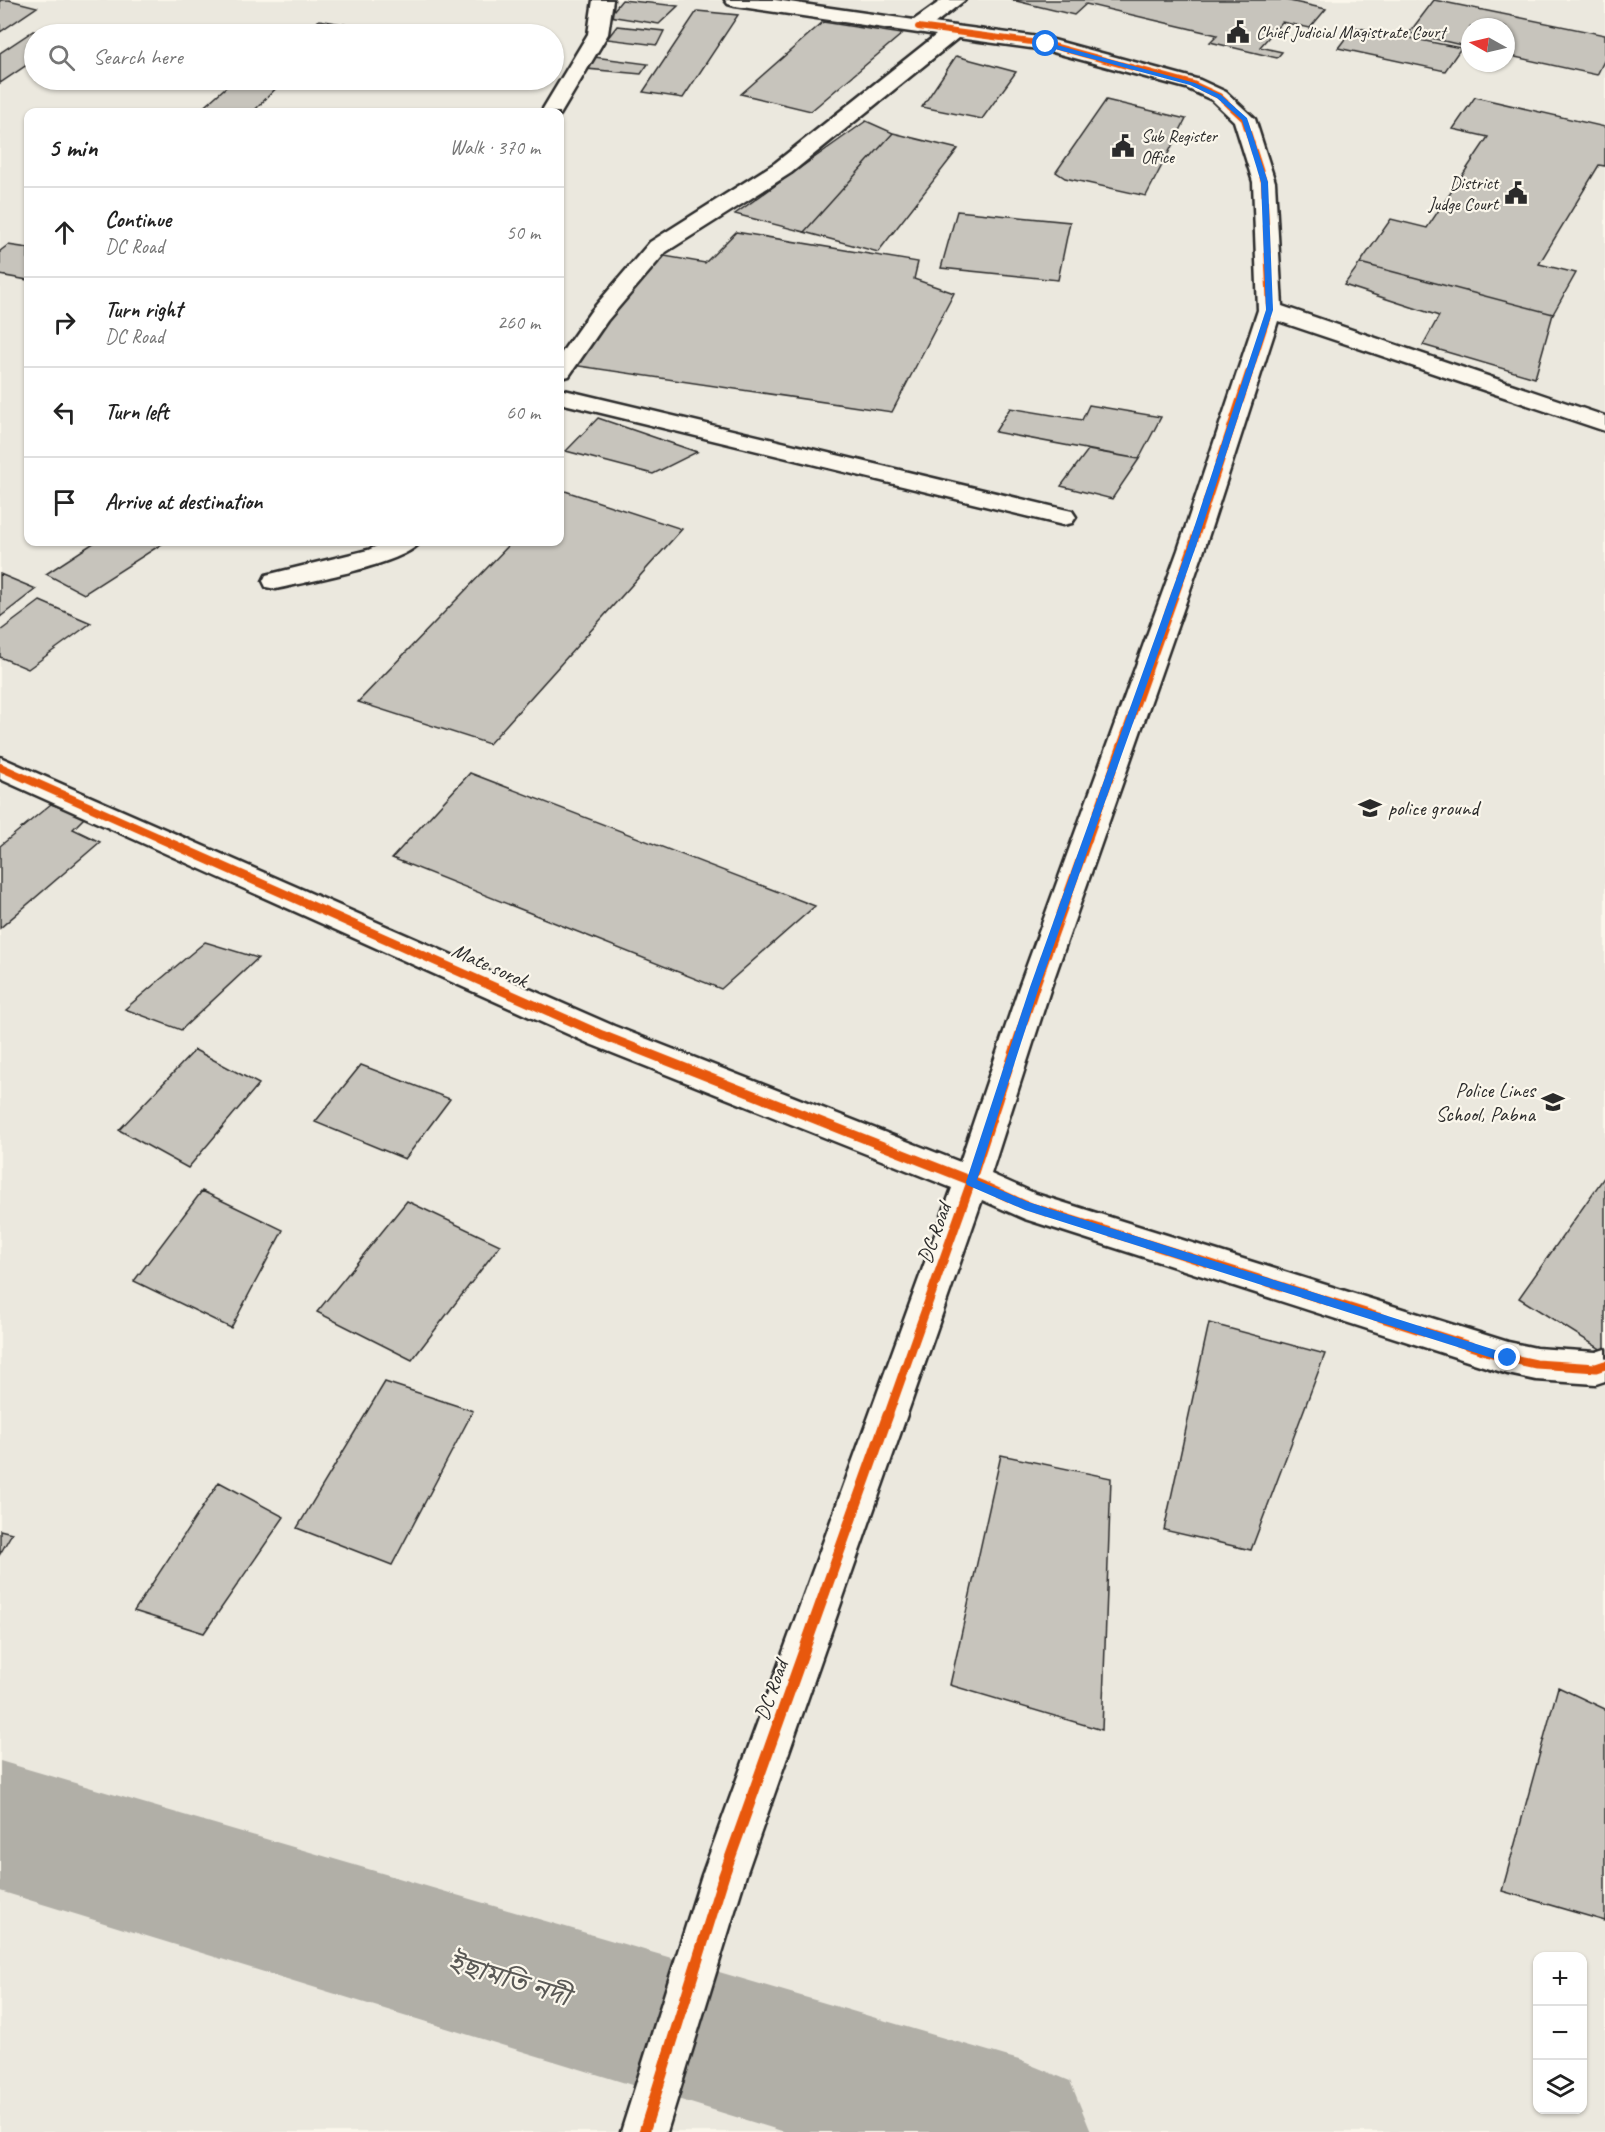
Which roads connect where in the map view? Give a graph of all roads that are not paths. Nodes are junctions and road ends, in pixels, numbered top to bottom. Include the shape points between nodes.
1 (603, 0) edge
2 (735, 0) edge
3 (956, 0) edge
4 (918, 27) junction
5 (953, 32) junction
6 (553, 108) edge
7 (1270, 310) junction
8 (564, 365) edge
9 (564, 397) edge
10 (1605, 424) edge
11 (1063, 518) dead end
12 (398, 546) edge
13 (276, 581) dead end
14 (0, 767) edge
15 (978, 1184) junction
16 (1605, 1365) edge
17 (644, 2132) edge

1 - 6 main road via 598,34
2 - 4 main road, DC Road
3 - 4 main road
4 - 5 main road, DC Road
5 - 7 main road, DC Road via 1046,44 1192,84 1219,96 1244,119 1264,182
5 - 8 main road via 783,168 658,247 599,316
7 - 10 main road
7 - 15 main road, DC Road via 1191,549 1035,987
9 - 11 main road
12 - 13 main road via 377,556
14 - 15 main road, Mate sorok via 602,1035
15 - 16 main road, Mate sorok via 1025,1205 1508,1358 1536,1364 1596,1368
15 - 17 main road, DC Road via 724,1875

